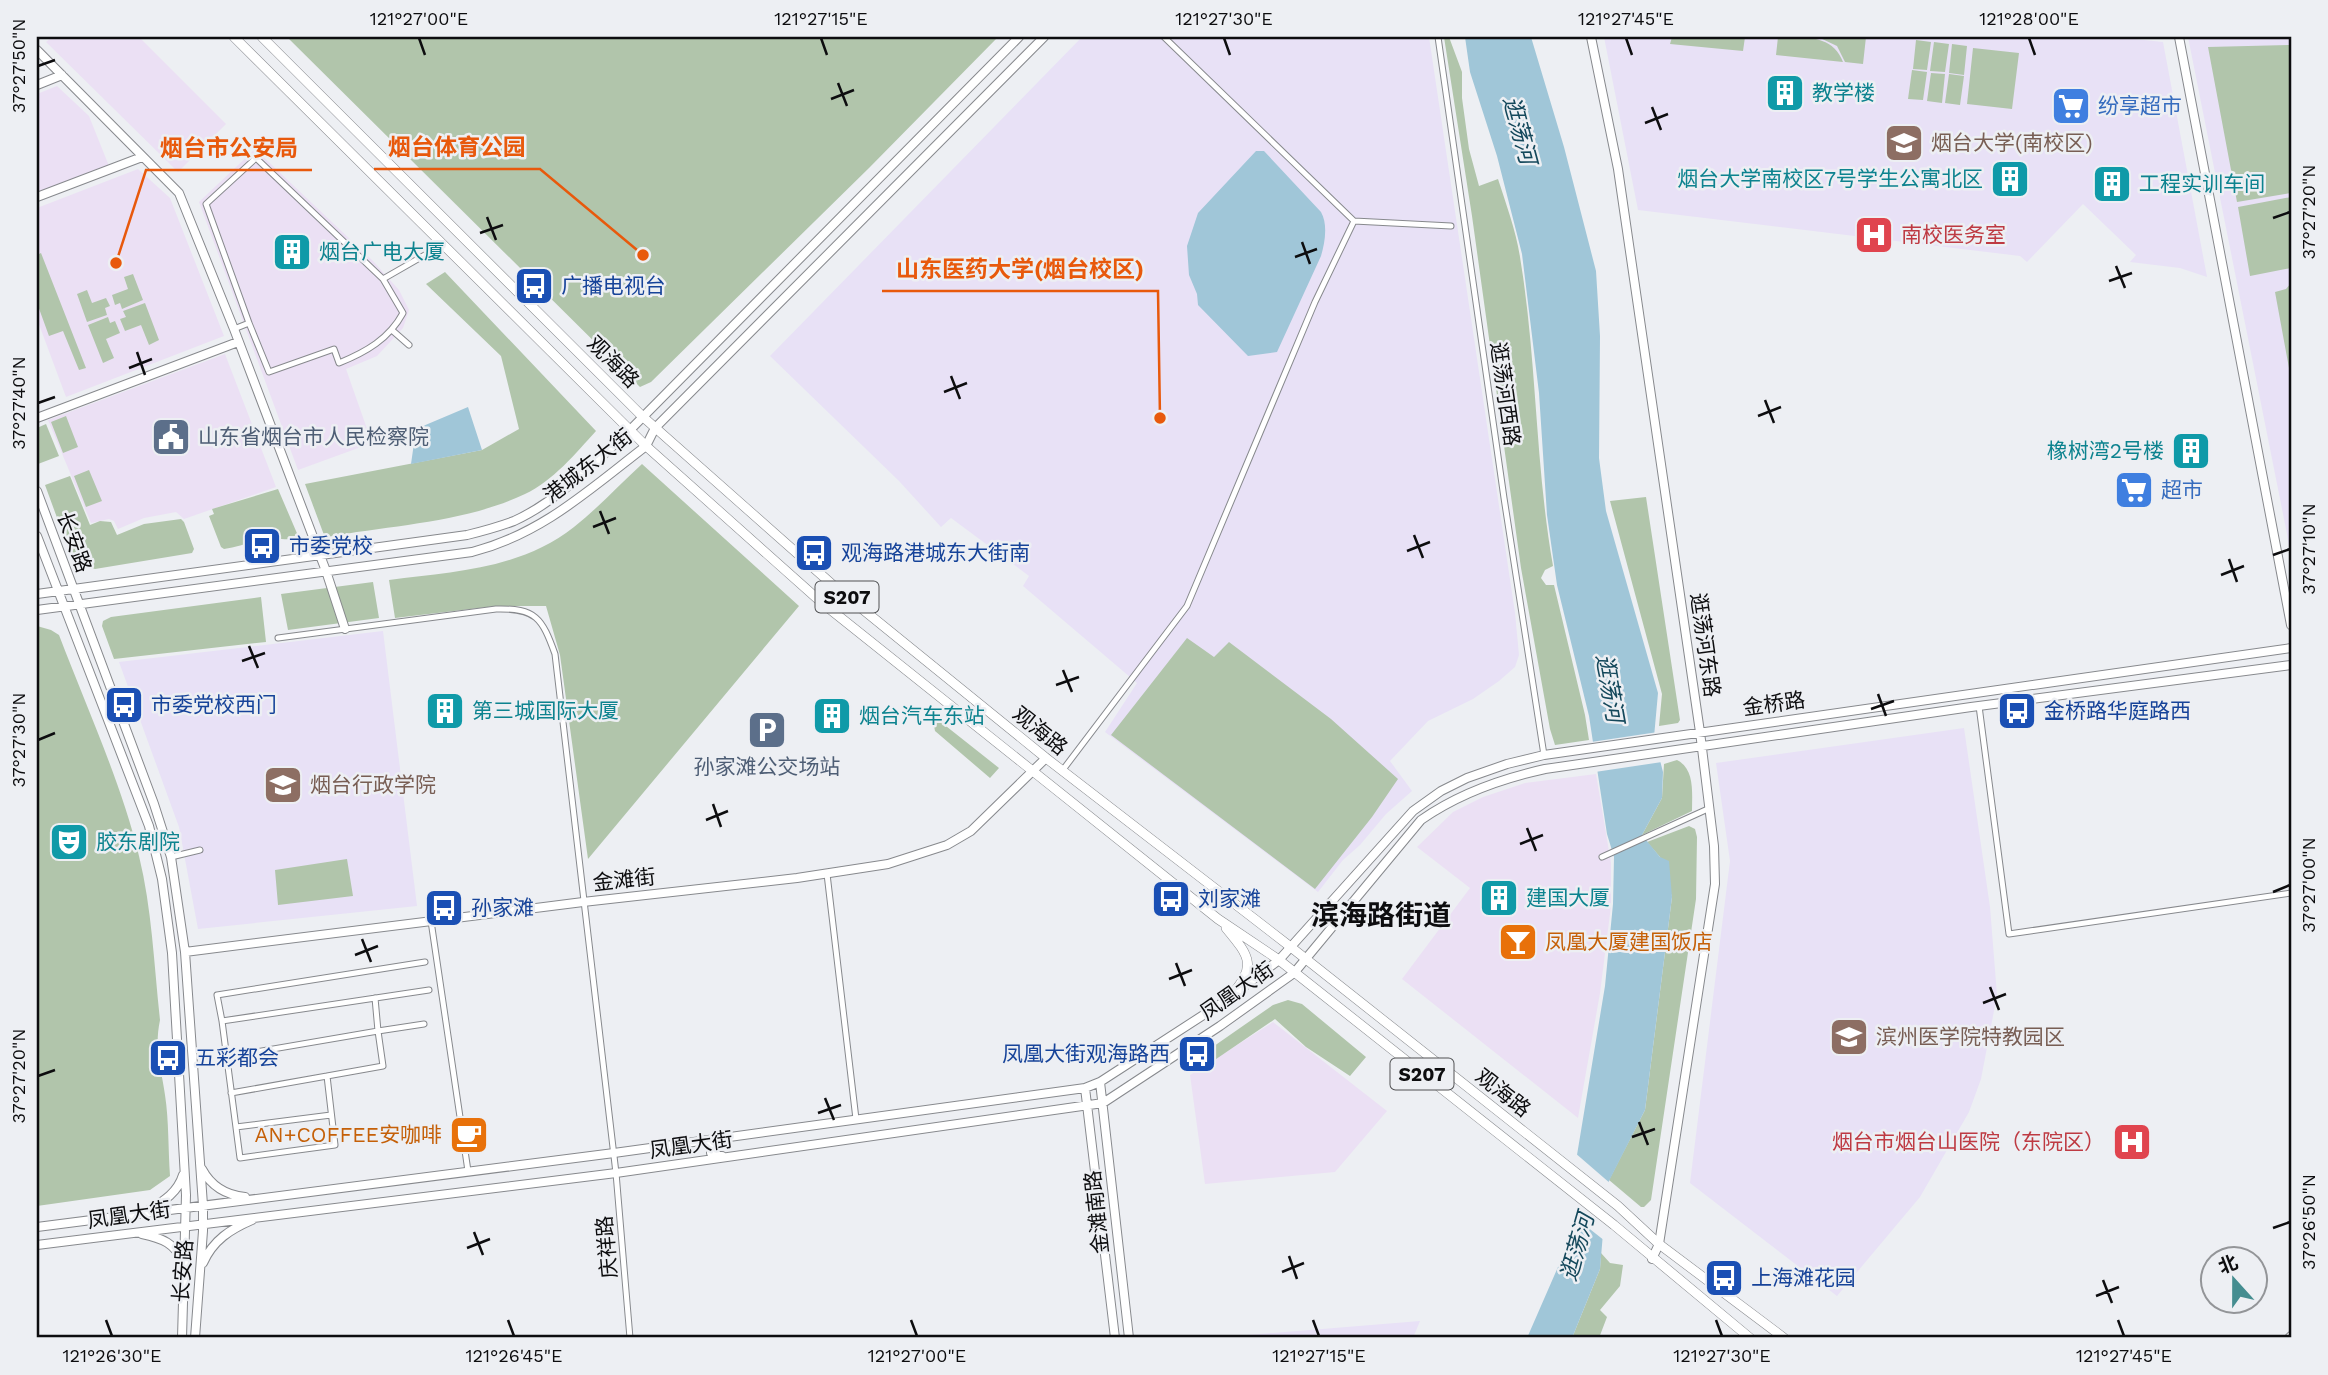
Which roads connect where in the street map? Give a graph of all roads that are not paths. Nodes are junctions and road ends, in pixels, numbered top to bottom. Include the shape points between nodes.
1 (234, 37) edge
2 (262, 37) edge
3 (1019, 37) edge
4 (1044, 37) edge
5 (1164, 37) edge
6 (1438, 37) edge
7 (1591, 37) edge
8 (2179, 37) edge
9 (37, 50) edge
10 (62, 75) junction
11 (37, 85) edge
12 (142, 157) junction
13 (37, 197) edge
14 (1354, 221) junction
15 (1451, 226) dead end
16 (444, 244) junction
17 (383, 279) junction
18 (249, 323) junction
19 (234, 329) junction
20 (393, 331) junction
21 (238, 342) junction
22 (409, 345) dead end
23 (642, 416) junction
24 (37, 418) edge
25 (655, 428) junction
26 (630, 430) junction
27 (646, 446) junction
28 (37, 491) edge
29 (37, 536) edge
30 (319, 554) junction
31 (326, 571) junction
32 (73, 590) junction
33 (57, 592) junction
34 (37, 594) edge
35 (79, 604) junction
36 (64, 607) junction
37 (37, 610) edge
38 (2291, 625) edge
39 (345, 629) junction
40 (278, 638) dead end
41 (2291, 648) edge
42 (2291, 665) edge
43 (1979, 706) junction
44 (1700, 732) junction
45 (1702, 747) junction
46 (1544, 755) junction
47 (1046, 758) junction
48 (1032, 771) junction
49 (1062, 771) junction
50 (1710, 808) junction
51 (200, 850) dead end
52 (170, 857) junction
53 (1602, 858) dead end
54 (827, 874) junction
55 (2291, 893) edge
56 (583, 902) junction
57 (1218, 919) junction
58 (431, 921) junction
59 (1292, 948) junction
60 (186, 952) junction
61 (172, 953) junction
62 (1279, 960) junction
63 (1305, 960) junction
64 (425, 962) dead end
65 (1294, 973) junction
66 (429, 990) dead end
67 (375, 998) junction
68 (1229, 998) junction
69 (222, 1021) junction
70 (424, 1024) dead end
71 (378, 1031) junction
72 (226, 1057) junction
73 (327, 1076) junction
74 (1100, 1082) junction
75 (1085, 1088) junction
76 (231, 1093) junction
77 (1031, 1096) junction
78 (1103, 1103) junction
79 (1088, 1107) junction
80 (1036, 1114) junction
81 (331, 1115) junction
82 (856, 1119) junction
83 (236, 1127) junction
84 (732, 1137) junction
85 (614, 1153) junction
86 (735, 1156) junction
87 (200, 1164) junction
88 (185, 1165) junction
89 (498, 1168) junction
90 (468, 1171) junction
91 (617, 1173) junction
92 (496, 1187) junction
93 (255, 1199) junction
94 (1113, 1200) junction
95 (1099, 1201) junction
96 (203, 1205) junction
97 (186, 1207) junction
98 (146, 1213) junction
99 (261, 1216) junction
100 (203, 1223) junction
101 (186, 1225) junction
102 (37, 1227) edge
103 (132, 1233) junction
104 (1659, 1244) junction
105 (37, 1245) edge
106 (1652, 1259) junction
107 (184, 1266) junction
108 (200, 1269) junction
109 (182, 1338) edge
110 (195, 1338) edge
111 (630, 1338) edge
112 (1115, 1338) edge
113 (1129, 1338) edge
114 (1750, 1338) edge
115 (1784, 1338) edge

1 - 16 main road, 观海路 / S207
2 - 23 main road, 观海路 / S207
3 - 23 street, 港城东大街
4 - 25 street, 港城东大街
5 - 14 street
6 - 46 street, 逛荡河西路
7 - 44 street, 逛荡河东路 via 1618,169
8 - 38 street
9 - 10 street
10 - 11 street
10 - 12 street
12 - 13 street
12 - 19 street via 179,193
14 - 15 street
14 - 49 street via 1315,302 1187,606
16 - 17 street
16 - 26 main road, 观海路 / S207
17 - 18 street via 256,158 206,204
17 - 20 street via 403,313
18 - 19 street
18 - 20 street via 269,372 334,349 339,363 362,354
19 - 21 street
20 - 22 street
21 - 24 street
21 - 30 street
23 - 25 main road, 观海路 / S207
23 - 26 street, 港城东大街
25 - 27 street, 港城东大街
25 - 47 main road, 观海路 / S207 via 834,586
26 - 27 main road, 观海路 / S207
26 - 30 street, 港城东大街 via 540,505 506,524 467,535
27 - 31 street, 港城东大街 via 566,508 521,536 472,552
27 - 48 main road, 观海路 / S207 via 821,602
28 - 32 street, 长安路
29 - 33 street, 长安路
30 - 31 street
30 - 32 street, 港城东大街
31 - 35 street, 港城东大街
31 - 39 street
32 - 33 street, 港城东大街
32 - 35 street, 长安路
33 - 34 street, 港城东大街
33 - 36 street, 长安路
35 - 36 street, 港城东大街
35 - 52 street, 长安路
36 - 37 street, 港城东大街
36 - 61 street, 长安路 via 152,834
39 - 40 street, 庆祥路
39 - 56 street, 庆祥路 via 496,609 527,611 540,620 555,654
41 - 44 street, 金桥路
42 - 43 street, 金桥路
43 - 45 street, 金桥路
43 - 55 street via 2010,934
44 - 45 street, 逛荡河东路
44 - 46 street, 金桥路
45 - 50 street, 逛荡河东路
45 - 63 street, 金桥路 via 1511,776 1439,807 1403,840
46 - 59 street, 金桥路 via 1467,778 1413,811
47 - 48 street, 金滩街
47 - 49 main road, 观海路 / S207
48 - 54 street, 金滩街 via 971,831 947,845 888,864
48 - 57 main road, 观海路 / S207
49 - 59 main road, 观海路 / S207
50 - 53 street
50 - 104 street, 逛荡河东路 via 1715,884
51 - 52 street
52 - 60 street, 长安路
54 - 56 street, 金滩街
54 - 82 street
56 - 58 street, 金滩街
56 - 85 street, 庆祥路
57 - 62 main road, 观海路 / S207
57 - 68 main road via 1245,950 1248,961 1246,974
58 - 60 street, 金滩街
58 - 90 street
59 - 62 street, 凤凰大街
59 - 63 main road, 观海路 / S207
60 - 61 street, 金滩街
60 - 87 street, 长安路
61 - 88 street, 长安路
62 - 65 main road, 观海路 / S207
62 - 68 street, 凤凰大街
63 - 65 street, 凤凰大街
63 - 104 main road, 观海路 / S207 via 1618,1206
64 - 69 street via 217,996
65 - 78 street, 凤凰大街
65 - 106 main road, 观海路 / S207
66 - 67 street
67 - 69 street
67 - 71 street
68 - 74 street, 凤凰大街
69 - 72 street
70 - 71 street
71 - 72 street
71 - 73 street via 383,1066
72 - 76 street
73 - 76 street
73 - 81 street
74 - 75 street, 凤凰大街
74 - 78 street, 金滩南路
75 - 77 street, 凤凰大街
75 - 79 street, 金滩南路
76 - 83 street
77 - 80 street via 1015,1100 1011,1111
77 - 82 street, 凤凰大街
78 - 79 street, 凤凰大街
78 - 94 street, 金滩南路
79 - 80 street, 凤凰大街
79 - 95 street, 金滩南路
80 - 86 street, 凤凰大街
81 - 83 street
81 - 83 street via 335,1145 240,1158
82 - 84 street, 凤凰大街
84 - 85 street, 凤凰大街
84 - 86 street via 714,1143 711,1153
85 - 89 street, 凤凰大街
85 - 91 street, 庆祥路
86 - 91 street, 凤凰大街
87 - 93 street via 212,1184
87 - 96 street, 长安路
88 - 97 street, 长安路
88 - 98 street via 177,1187
89 - 90 street, 凤凰大街
89 - 92 street via 522,1169 525,1175 518,1182
90 - 93 street, 凤凰大街
91 - 92 street, 凤凰大街
91 - 111 street, 庆祥路
92 - 99 street, 凤凰大街
93 - 96 street, 凤凰大街
94 - 95 street
94 - 113 street, 金滩南路
95 - 112 street, 金滩南路
96 - 97 street, 凤凰大街
96 - 100 street, 长安路
97 - 98 street, 凤凰大街
97 - 101 street, 长安路
98 - 102 street, 凤凰大街
99 - 100 street, 凤凰大街
99 - 108 street via 222,1237
100 - 101 street, 凤凰大街
100 - 108 street, 长安路
101 - 103 street, 凤凰大街
101 - 107 street, 长安路
103 - 105 street, 凤凰大街
103 - 107 street via 169,1242
104 - 106 street, 逛荡河东路
104 - 115 main road, 观海路 / S207
106 - 114 main road, 观海路 / S207
107 - 109 street, 长安路
108 - 110 street, 长安路

